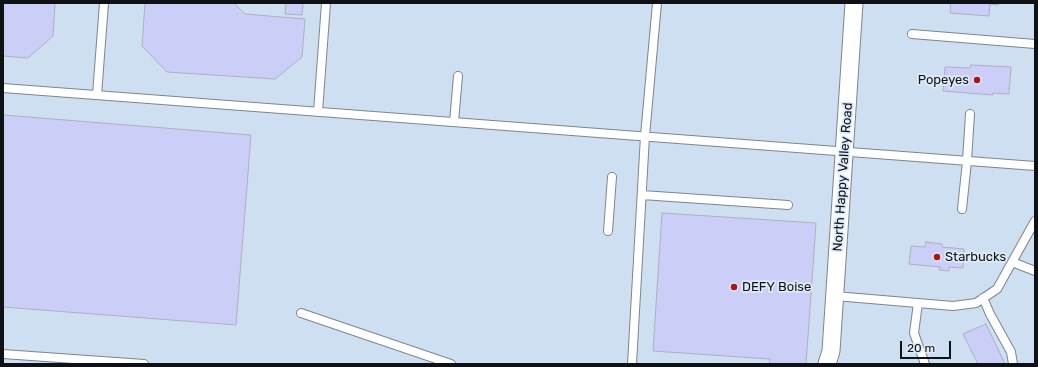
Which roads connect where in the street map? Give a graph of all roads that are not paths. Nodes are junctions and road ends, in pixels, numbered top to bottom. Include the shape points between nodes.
1 (104, 3) edge
2 (326, 3) edge
3 (657, 3) edge
4 (854, 3) edge
5 (912, 34) dead end
6 (1035, 44) edge
7 (458, 76) dead end
8 (3, 88) edge
9 (97, 95) junction
10 (318, 112) junction
11 (970, 114) dead end
12 (454, 122) junction
13 (645, 136) junction
14 (844, 151) junction
15 (967, 161) junction
16 (1035, 166) edge
17 (612, 177) dead end
18 (642, 195) junction
19 (788, 205) dead end
20 (962, 210) dead end
21 (1035, 221) edge
22 (608, 231) dead end
23 (1012, 262) junction
24 (1035, 271) edge
25 (835, 296) junction
26 (983, 298) junction
27 (918, 303) junction
28 (301, 313) dead end
29 (3, 354) edge
30 (829, 357) edge
31 (144, 364) edge
32 (451, 364) edge
33 (632, 364) edge
34 (925, 364) edge
35 (1013, 364) edge

1 - 9 lane
2 - 10 lane
3 - 13 lane
4 - 14 street, North Happy Valley Road
5 - 6 lane
7 - 12 lane
8 - 9 lane
9 - 10 lane
10 - 12 lane
11 - 15 lane
12 - 13 lane
13 - 14 lane
13 - 18 lane
14 - 15 lane
14 - 25 street, North Happy Valley Road
15 - 16 lane
15 - 20 lane
17 - 22 lane
18 - 19 lane
18 - 33 lane
21 - 23 lane
23 - 24 lane
23 - 26 lane via 997,289
25 - 27 lane
25 - 30 street, North Happy Valley Road
26 - 27 lane via 976,303 953,306
26 - 35 lane via 1011,352
27 - 34 lane via 914,333
28 - 32 lane
29 - 31 lane

